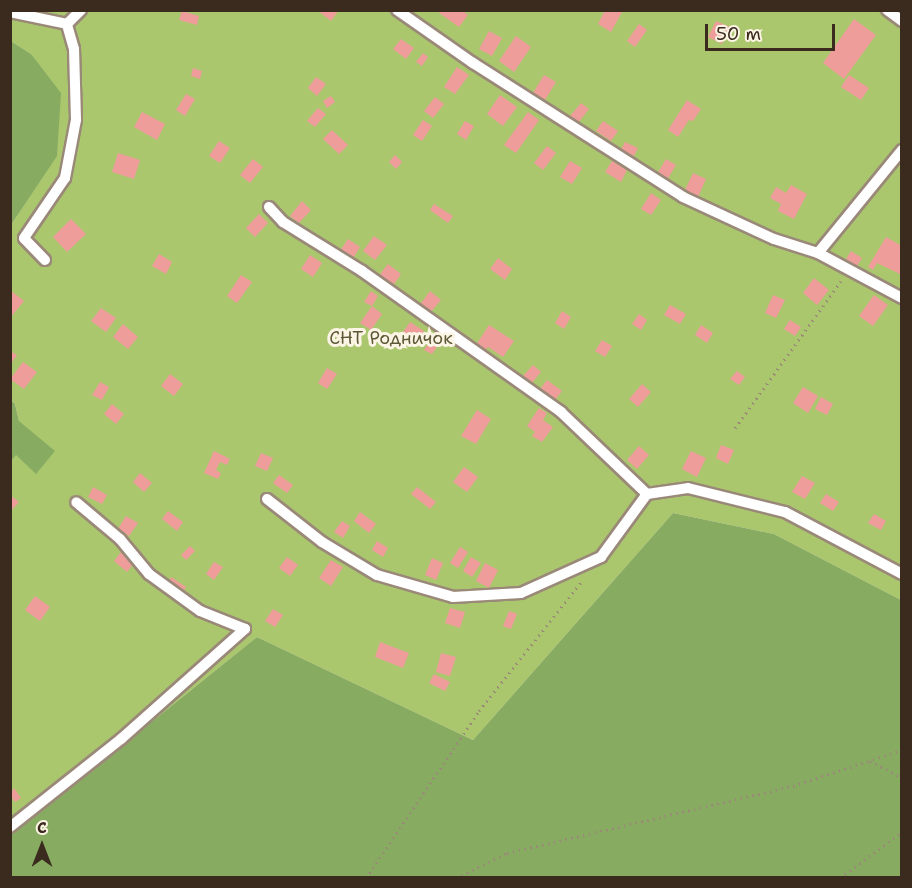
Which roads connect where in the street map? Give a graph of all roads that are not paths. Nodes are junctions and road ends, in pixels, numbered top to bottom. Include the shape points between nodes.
1 (81, 10) edge
2 (397, 10) edge
3 (887, 10) edge
4 (10, 12) edge
5 (902, 21) edge
6 (67, 24) junction
7 (902, 150) edge
8 (269, 207) dead end
9 (818, 253) junction
10 (45, 261) dead end
11 (902, 298) edge
12 (647, 494) junction
13 (267, 499) dead end
14 (76, 502) dead end
15 (902, 574) edge
16 (10, 827) edge

1 - 6 lane
2 - 9 lane via 683,197 774,239
3 - 5 lane
4 - 6 lane
6 - 10 lane via 74,49 76,120 65,178 24,238
7 - 9 lane
8 - 12 lane via 283,222 362,271 561,412
9 - 11 lane
12 - 13 lane via 601,557 521,593 453,597 377,575 322,542
12 - 15 lane via 688,488 785,512
14 - 16 lane via 120,539 149,574 200,611 245,629 121,739

